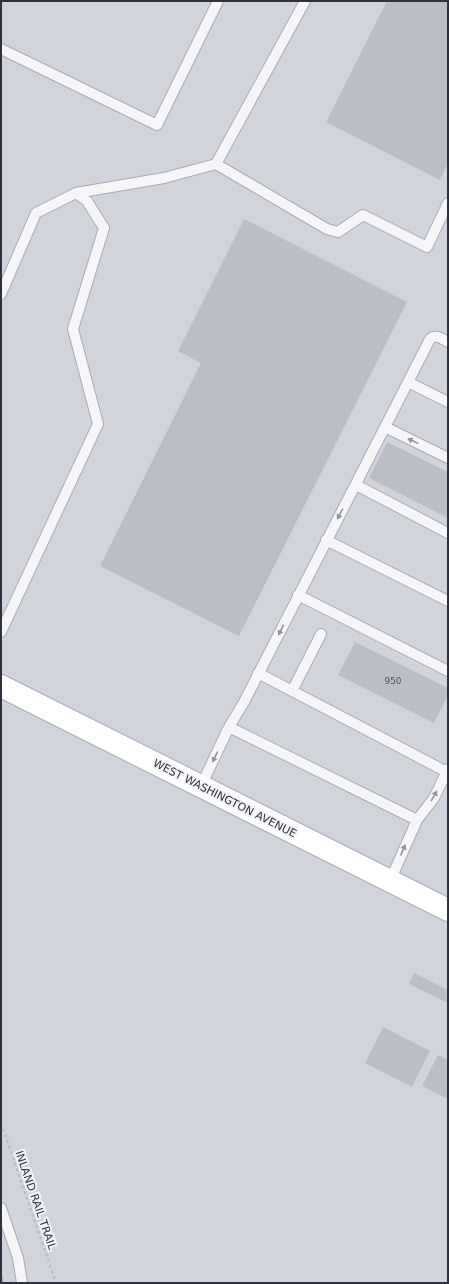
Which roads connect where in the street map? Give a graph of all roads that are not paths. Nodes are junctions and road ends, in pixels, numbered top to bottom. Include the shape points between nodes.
1 (218, 1) edge
2 (305, 1) edge
3 (1, 49) edge
4 (216, 164) junction
5 (76, 192) junction
6 (448, 203) edge
7 (1, 294) edge
8 (448, 342) edge
9 (408, 382) junction
10 (448, 402) edge
11 (385, 427) junction
12 (448, 458) edge
13 (356, 485) junction
14 (448, 533) edge
15 (326, 540) junction
16 (298, 595) junction
17 (448, 601) edge
18 (1, 632) edge
19 (321, 634) dead end
20 (448, 671) edge
21 (258, 673) junction
22 (1, 686) edge
23 (292, 691) junction
24 (230, 727) junction
25 (447, 770) edge
26 (201, 786) junction
27 (417, 820) junction
28 (390, 881) junction
29 (448, 910) edge
30 (1, 1208) edge
31 (22, 1283) edge

1 - 3 lane via 157,125
2 - 4 lane
4 - 5 lane via 164,178
4 - 6 lane via 327,229 338,232 363,215 427,247
5 - 7 lane via 36,213
5 - 18 lane via 88,201 104,228 73,329 98,424
8 - 9 lane via 437,336 430,339
9 - 10 lane
9 - 11 lane
12 -> 11 lane
11 - 13 lane
13 - 14 lane
13 -> 15 lane
15 - 16 lane
15 - 17 lane
16 - 20 lane
16 -> 21 lane
19 - 23 lane
21 - 23 lane
21 - 24 lane
22 - 26 main road, WEST WASHINGTON AVENUE
23 - 25 lane
24 -> 26 lane
24 - 27 lane
27 -> 25 lane via 434,798
26 - 28 main road, WEST WASHINGTON AVENUE
28 -> 27 lane
28 - 29 main road, WEST WASHINGTON AVENUE
30 - 31 lane via 18,1258

